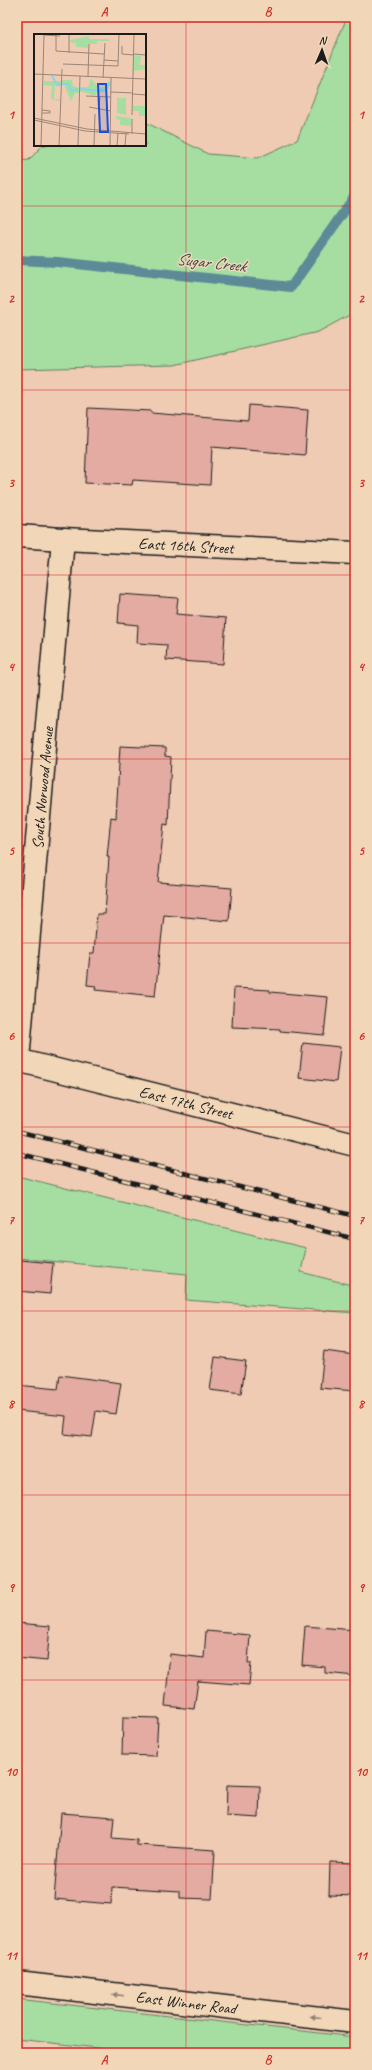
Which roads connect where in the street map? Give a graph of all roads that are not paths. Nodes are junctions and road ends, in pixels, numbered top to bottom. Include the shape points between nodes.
1 (17, 536) edge
2 (63, 540) junction
3 (355, 553) edge
4 (17, 1060) edge
5 (355, 1145) edge
6 (17, 1983) edge
7 (355, 2022) edge

1 - 2 street, East 16th Street
2 - 3 street, East 16th Street
2 - 4 street, South Norwood Avenue
4 - 5 street, East 17th Street
7 -> 6 street, East Winner Road

